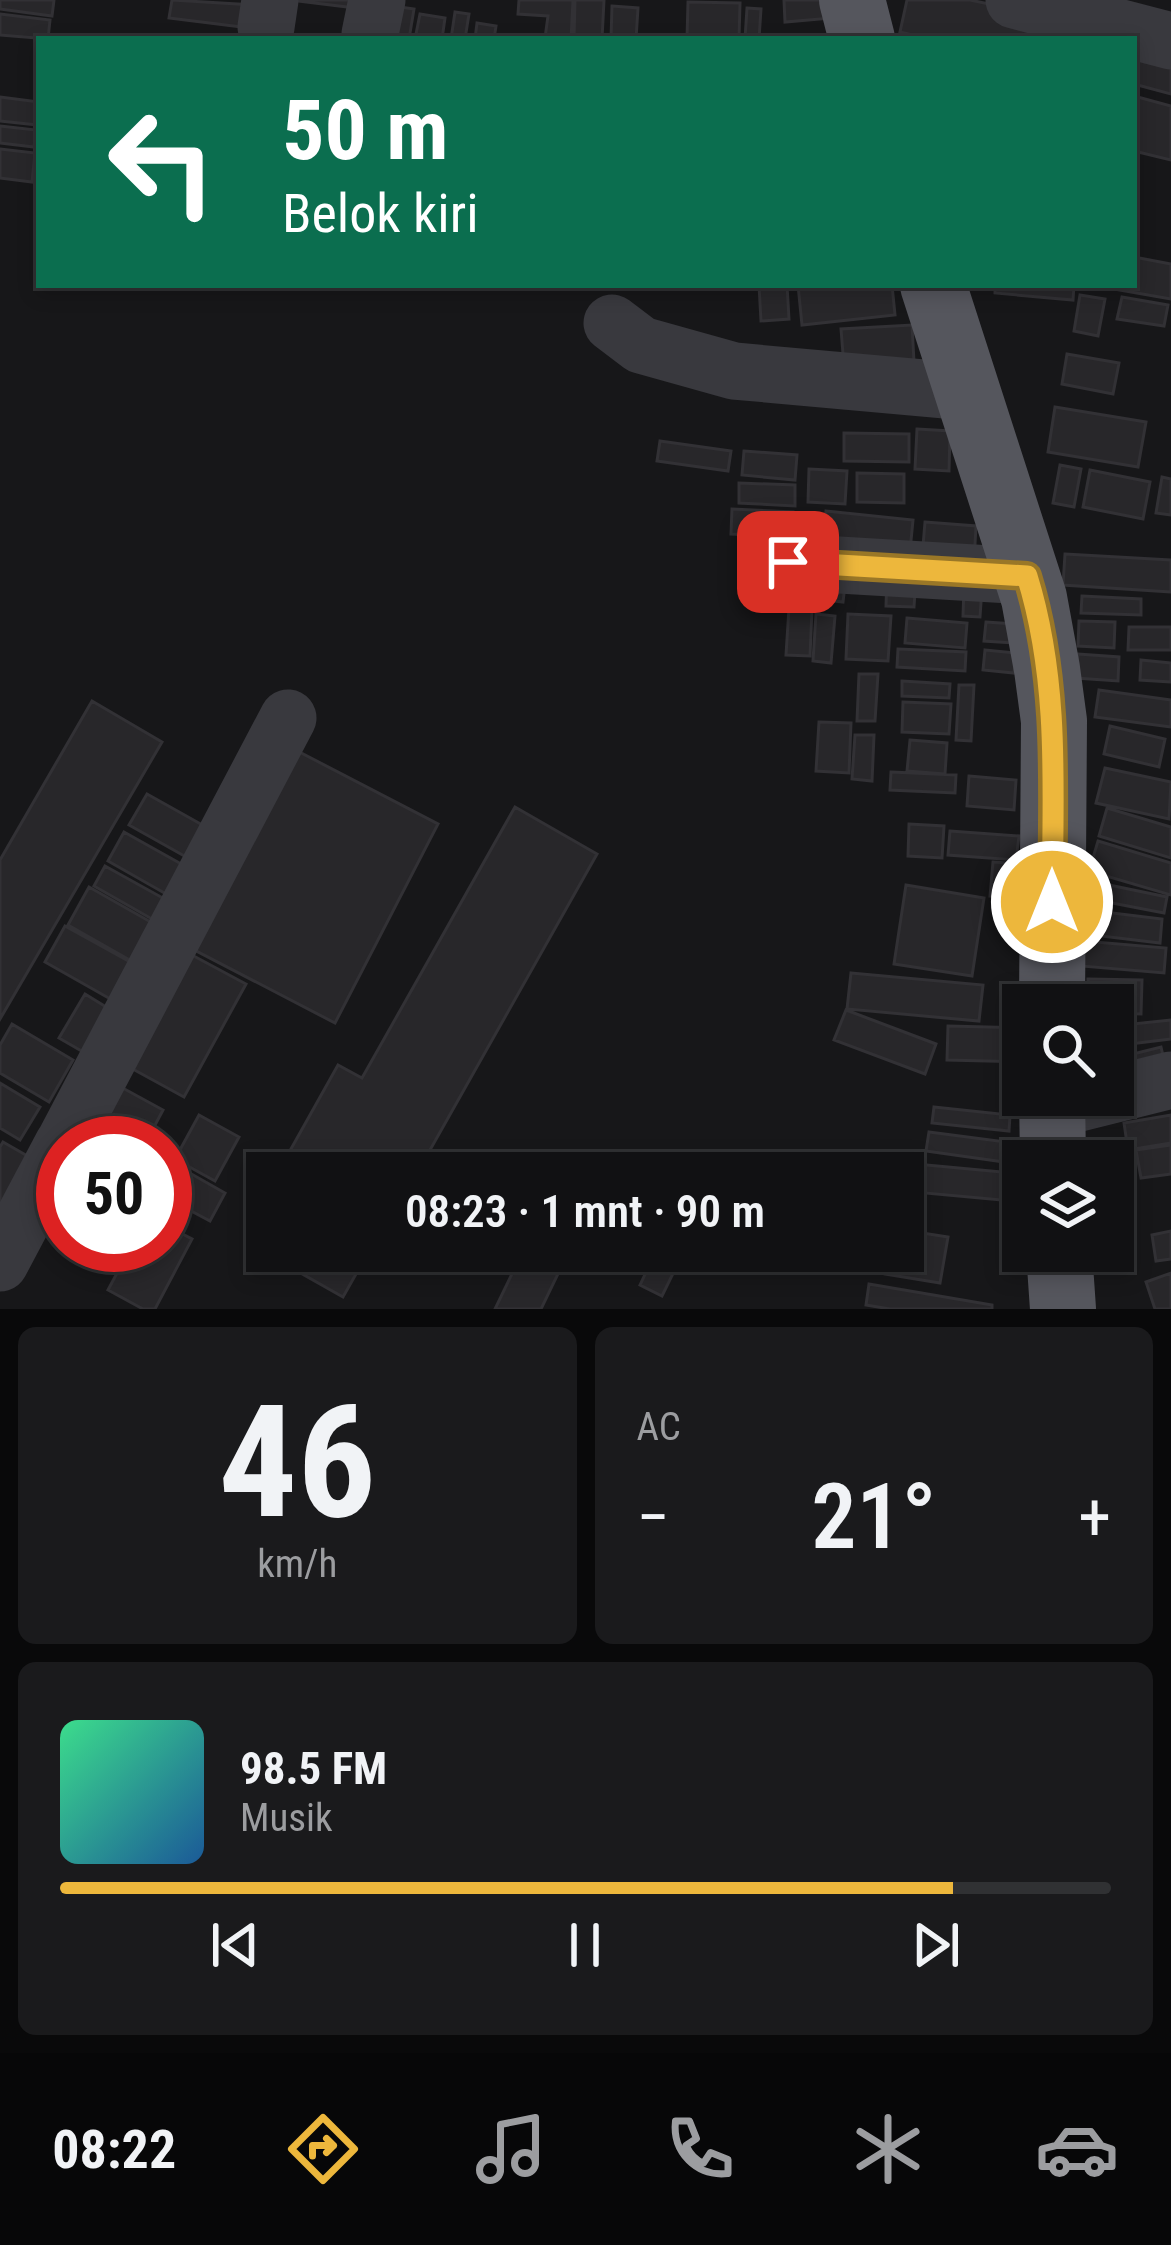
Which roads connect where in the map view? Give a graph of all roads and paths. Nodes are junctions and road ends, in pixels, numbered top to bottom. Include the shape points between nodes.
1 (852, 0) edge
2 (1014, 0) edge
3 (861, 36) edge
4 (1171, 41) edge
5 (934, 288) edge
6 (612, 323) dead end
7 (968, 392) junction
8 (788, 562) dead end
9 (1027, 576) junction
10 (289, 718) dead end
11 (1052, 984) edge
12 (1171, 1080) edge
13 (78, 1116) edge
14 (1052, 1122) edge
15 (36, 1195) edge
16 (0, 1263) edge
17 (1060, 1272) edge
18 (1063, 1309) edge

1 - 3 main road
2 - 4 street
5 - 7 main road
6 - 7 street via 641,345 734,371
7 - 9 main road
8 - 9 street
9 - 11 main road via 1054,721
10 - 13 street
12 - 14 street
15 - 16 street
17 - 18 main road

